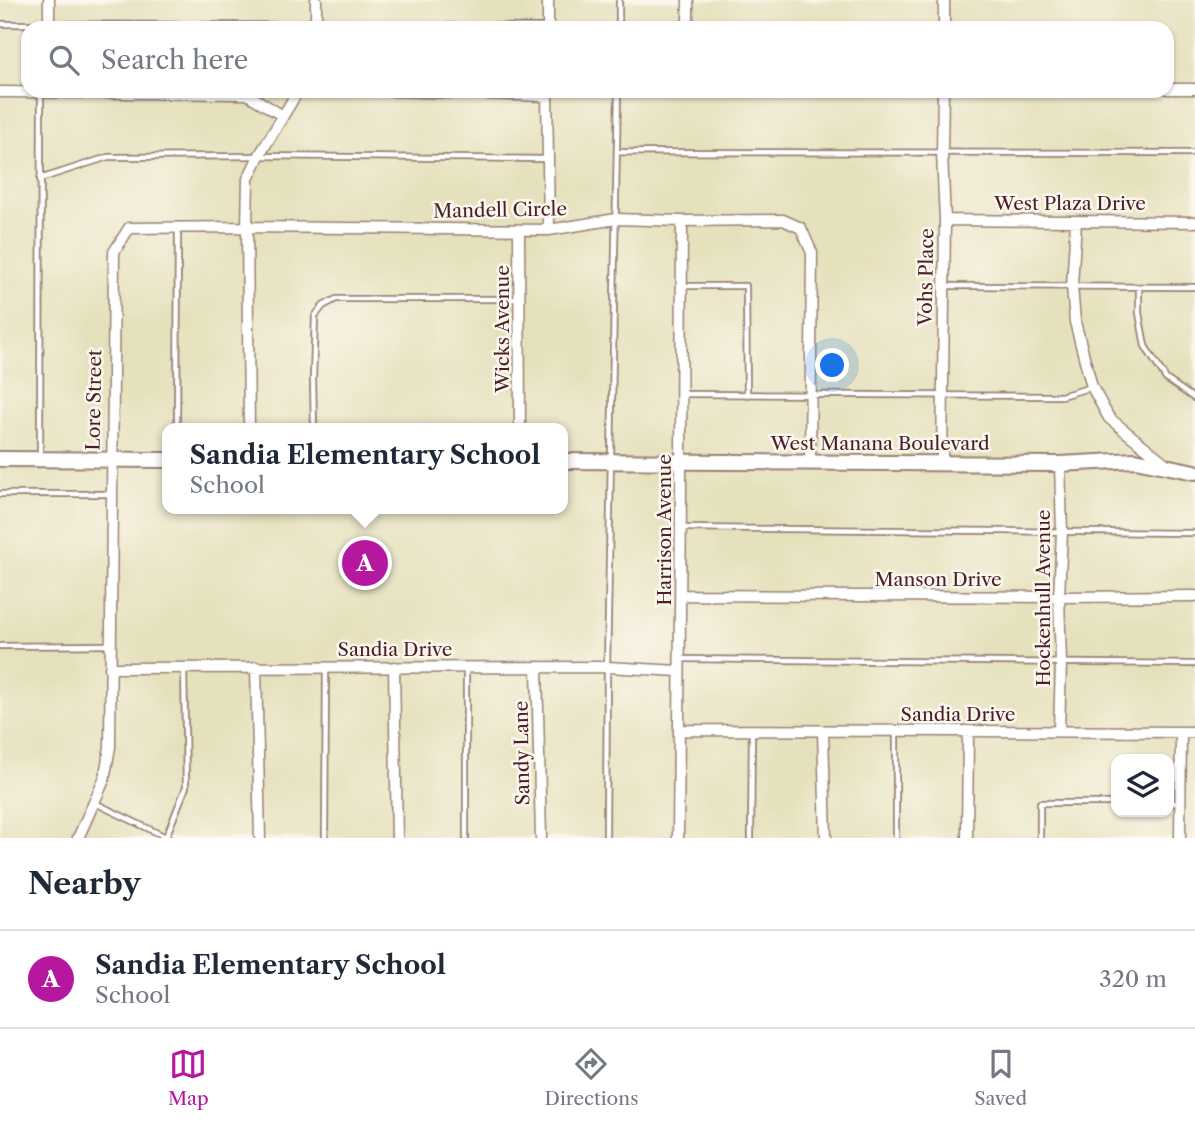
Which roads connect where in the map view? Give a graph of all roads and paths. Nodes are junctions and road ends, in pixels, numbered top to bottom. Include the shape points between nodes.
1 (49, 0) edge
2 (316, 0) edge
3 (548, 0) edge
4 (619, 0) edge
5 (688, 0) edge
6 (944, 0) edge
7 (50, 21) edge
8 (316, 21) edge
9 (548, 21) edge
10 (619, 21) edge
11 (688, 21) edge
12 (944, 21) edge
13 (0, 24) edge
14 (21, 25) edge
15 (1174, 89) edge
16 (1195, 89) edge
17 (0, 92) edge
18 (21, 92) edge
19 (41, 98) edge
20 (254, 98) edge
21 (294, 98) edge
22 (547, 98) edge
23 (618, 98) edge
24 (943, 98) edge
25 (283, 116) junction
26 (618, 152) junction
27 (942, 153) junction
28 (1195, 153) edge
29 (259, 156) junction
30 (548, 159) junction
31 (40, 179) junction
32 (616, 219) junction
33 (945, 219) junction
34 (682, 221) junction
35 (1076, 222) junction
36 (1195, 222) edge
37 (247, 227) junction
38 (178, 228) junction
39 (519, 230) junction
40 (549, 230) junction
41 (682, 286) junction
42 (943, 286) junction
43 (1072, 286) junction
44 (1139, 287) junction
45 (1195, 287) edge
46 (519, 299) junction
47 (1092, 387) junction
48 (682, 394) junction
49 (810, 394) junction
50 (747, 395) junction
51 (944, 396) junction
52 (1195, 399) edge
53 (177, 423) edge
54 (249, 423) edge
55 (314, 423) edge
56 (520, 423) edge
57 (0, 459) edge
58 (40, 459) junction
59 (111, 459) junction
60 (162, 460) edge
61 (568, 461) edge
62 (611, 461) junction
63 (682, 461) junction
64 (810, 462) junction
65 (942, 463) junction
66 (1060, 464) junction
67 (1167, 465) junction
68 (1195, 472) edge
69 (0, 494) edge
70 (111, 494) junction
71 (681, 528) junction
72 (1062, 532) junction
73 (1195, 533) edge
74 (681, 594) junction
75 (1195, 596) edge
76 (1059, 597) junction
77 (110, 645) junction
78 (0, 646) edge
79 (680, 659) junction
80 (1061, 663) junction
81 (1195, 664) edge
82 (184, 667) junction
83 (256, 667) junction
84 (326, 667) junction
85 (394, 667) junction
86 (466, 667) junction
87 (537, 667) junction
88 (607, 667) junction
89 (110, 668) junction
90 (679, 671) junction
91 (679, 730) junction
92 (751, 730) junction
93 (823, 731) junction
94 (896, 731) junction
95 (1059, 731) junction
96 (968, 732) junction
97 (1181, 732) junction
98 (1195, 732) edge
99 (94, 803) junction
100 (1111, 803) edge
101 (1174, 803) edge
102 (78, 838) edge
103 (167, 838) edge
104 (260, 838) edge
105 (325, 838) edge
106 (397, 838) edge
107 (466, 838) edge
108 (541, 838) edge
109 (606, 838) edge
110 (678, 838) edge
111 (751, 838) edge
112 (826, 838) edge
113 (896, 838) edge
114 (967, 838) edge
115 (1040, 838) edge
116 (1180, 838) edge

1 - 7 street
2 - 8 street
3 - 9 street
4 - 10 lane
5 - 11 street
6 - 12 street
13 - 14 lane
15 - 16 street
17 - 18 street
19 - 31 lane
20 - 25 street
21 - 25 street
22 - 30 street
23 - 26 lane
24 - 27 street, Vohs Place
25 - 29 street
26 - 27 lane
26 - 32 lane
27 - 28 lane
27 - 33 street, Vohs Place
29 - 30 lane
29 - 31 lane via 108,157
29 - 37 street via 248,179
30 - 40 street
31 - 58 lane
32 - 34 street, Mandell Circle
32 - 40 street, Mandell Circle
32 - 62 lane
33 - 35 street, West Plaza Drive
33 - 42 street, Vohs Place
34 - 41 street, Harrison Avenue
34 - 49 street, Mandell Circle via 783,220 801,228 812,253
35 - 36 street, West Plaza Drive
35 - 43 street
37 - 38 street, Lore Street
37 - 39 street, Mandell Circle
37 - 54 street
38 - 53 lane
38 - 59 street, Lore Street via 129,228 114,252
39 - 40 street, Mandell Circle
39 - 46 street, Wicks Avenue
41 - 48 street, Harrison Avenue
41 - 50 lane via 746,286
42 - 43 lane
42 - 51 street, Vohs Place
43 - 44 lane
43 - 47 street via 1075,322
44 - 45 lane
44 - 52 lane via 1145,346 1166,379
46 - 55 lane via 336,299 323,306 315,316
46 - 56 street, Wicks Avenue
47 - 51 lane via 1061,396
47 - 67 street via 1109,418
48 - 50 lane
48 - 63 street, Harrison Avenue
49 - 50 lane
49 - 51 lane
49 - 64 street, Mandell Circle
51 - 65 street, Vohs Place
57 - 58 street
58 - 59 street
59 - 60 street
59 - 70 street, Lore Street
61 - 62 street, West Manana Boulevard
62 - 63 street, West Manana Boulevard
62 - 88 lane
63 - 64 street, West Manana Boulevard
63 - 71 street, Harrison Avenue
64 - 65 street, West Manana Boulevard
65 - 66 street, West Manana Boulevard
66 - 67 street, West Manana Boulevard via 1135,460
66 - 72 street, Hockenhull Avenue
67 - 68 street, West Manana Boulevard
69 - 70 lane
70 - 77 street, Lore Street
71 - 72 lane
71 - 74 street, Harrison Avenue
72 - 73 lane
72 - 76 street, Hockenhull Avenue
74 - 76 street, Manson Drive
74 - 79 street, Harrison Avenue
75 - 76 street, Manson Drive
76 - 80 street, Hockenhull Avenue
77 - 78 lane
77 - 89 street, Lore Street
79 - 80 lane
79 - 90 street, Harrison Avenue
80 - 81 lane
80 - 95 street, Hockenhull Avenue
82 - 83 street, Sandia Drive
82 - 89 street, Sandia Drive
82 - 103 lane via 186,787
83 - 84 street, Sandia Drive
83 - 104 street
84 - 85 street, Sandia Drive
84 - 105 lane
85 - 86 street, Sandia Drive
85 - 106 street
86 - 87 street, Sandia Drive
86 - 107 lane
87 - 88 street, Sandia Drive
87 - 108 street, Sandy Lane
88 - 90 street, Sandia Drive
88 - 109 lane
89 - 99 street, Lore Street via 108,764
90 - 91 street, Harrison Avenue
91 - 92 street, Sandia Drive
91 - 110 street, Harrison Avenue
92 - 93 street, Sandia Drive
92 - 111 lane
93 - 94 street, Sandia Drive
93 - 112 street
94 - 96 street, Sandia Drive
94 - 113 lane
95 - 96 street, Sandia Drive
95 - 97 street, Sandia Drive
96 - 114 street
97 - 98 street, Sandia Drive
97 - 101 street
99 - 102 street, Lore Street
99 - 103 lane
100 - 115 lane via 1040,803
101 - 116 street

